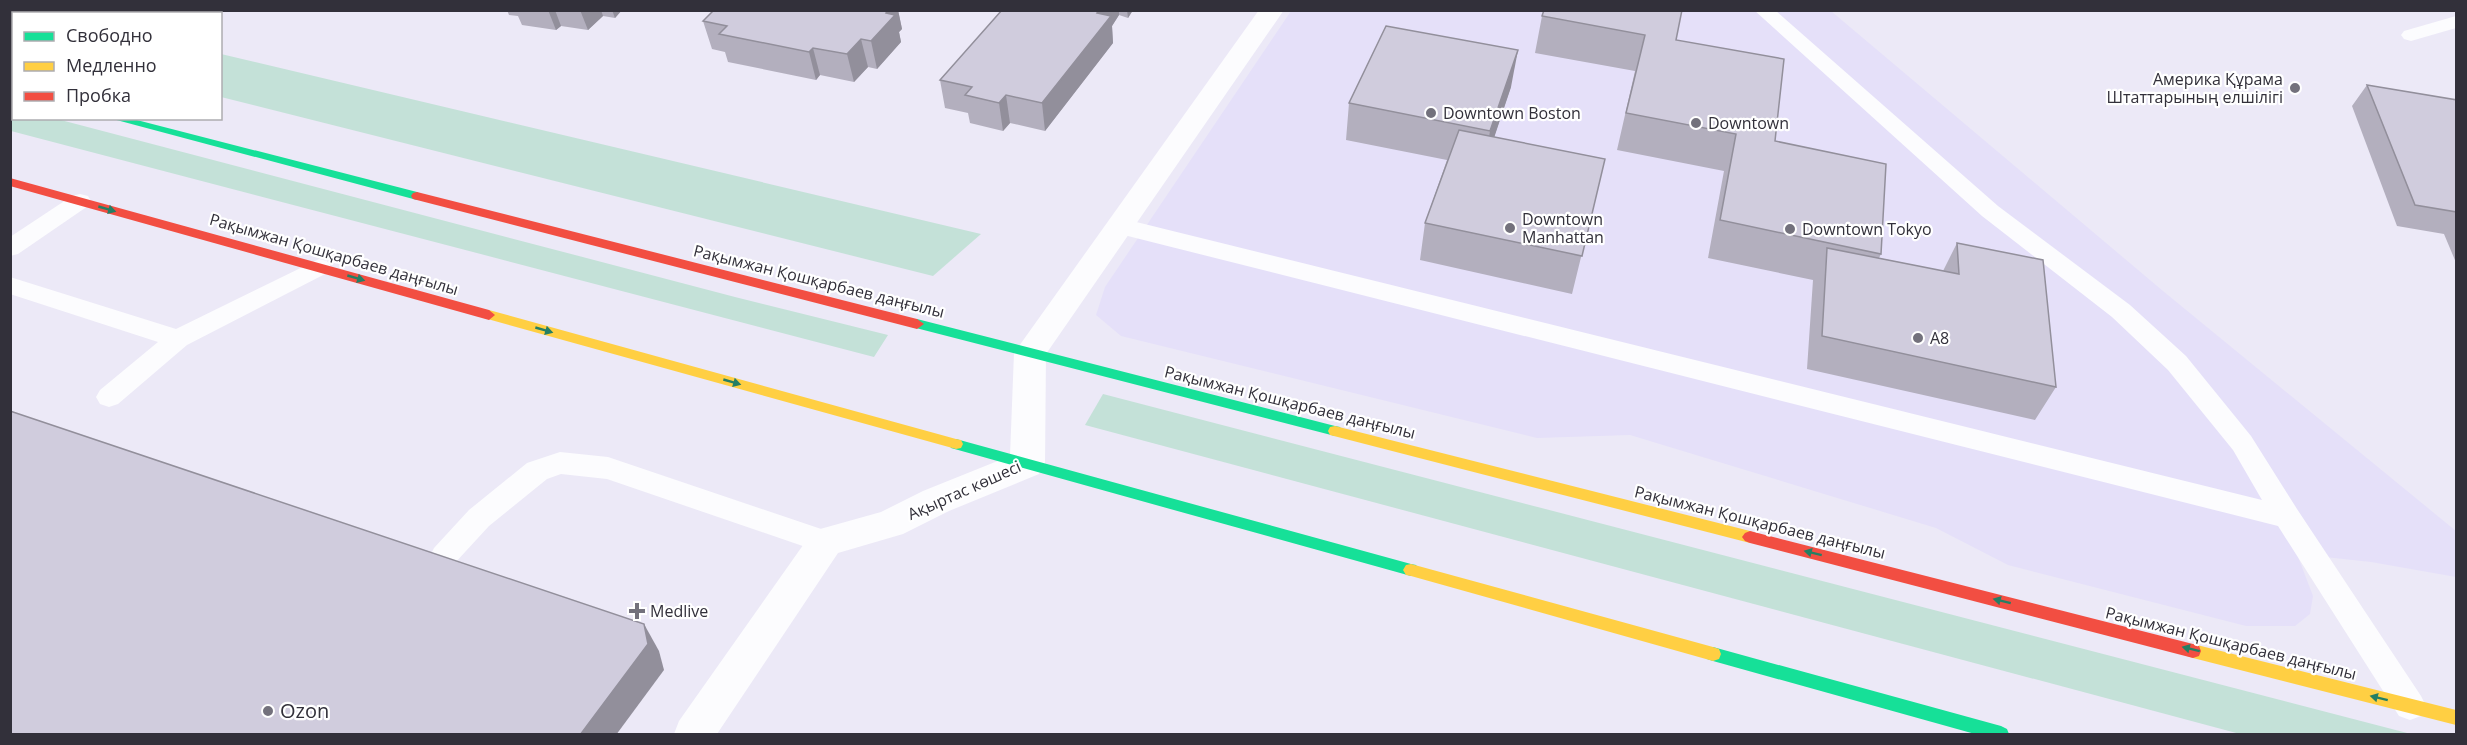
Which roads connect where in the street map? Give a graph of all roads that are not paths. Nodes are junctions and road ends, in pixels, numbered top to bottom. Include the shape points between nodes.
1 (1272, 10) edge
2 (1763, 10) edge
3 (2457, 22) edge
4 (2411, 35) dead end
5 (122, 120) edge
6 (10, 182) edge
7 (80, 201) junction
8 (1120, 226) junction
9 (10, 248) edge
10 (319, 267) junction
11 (10, 285) edge
12 (178, 339) junction
13 (1030, 353) junction
14 (110, 397) dead end
15 (1026, 464) junction
16 (2287, 517) junction
17 (826, 542) junction
18 (444, 555) edge
19 (2410, 706) junction
20 (2457, 717) edge
21 (1985, 733) edge
22 (694, 735) edge

1 - 8 street
2 - 16 lane via 1990,211 2121,311 2177,363 2242,443
3 - 4 lane
5 - 13 main road, Рақымжан Қошқарбаев даңғылы
6 - 7 main road, Рақымжан Қошқарбаев даңғылы
7 - 9 lane
7 -> 10 main road, Рақымжан Қошқарбаев даңғылы
8 - 13 street
8 - 16 lane
10 - 12 lane
10 -> 15 main road, Рақымжан Қошқарбаев даңғылы
11 - 12 lane
12 - 14 lane
13 - 15 street, Ақыртас көшесі
19 -> 13 main road, Рақымжан Қошқарбаев даңғылы
15 - 17 street, Ақыртас көшесі via 890,524
15 - 21 main road, Рақымжан Қошқарбаев даңғылы
16 - 19 lane
17 - 18 lane via 608,468 560,463 537,471 479,518
17 - 22 street
19 - 20 main road, Рақымжан Қошқарбаев даңғылы

